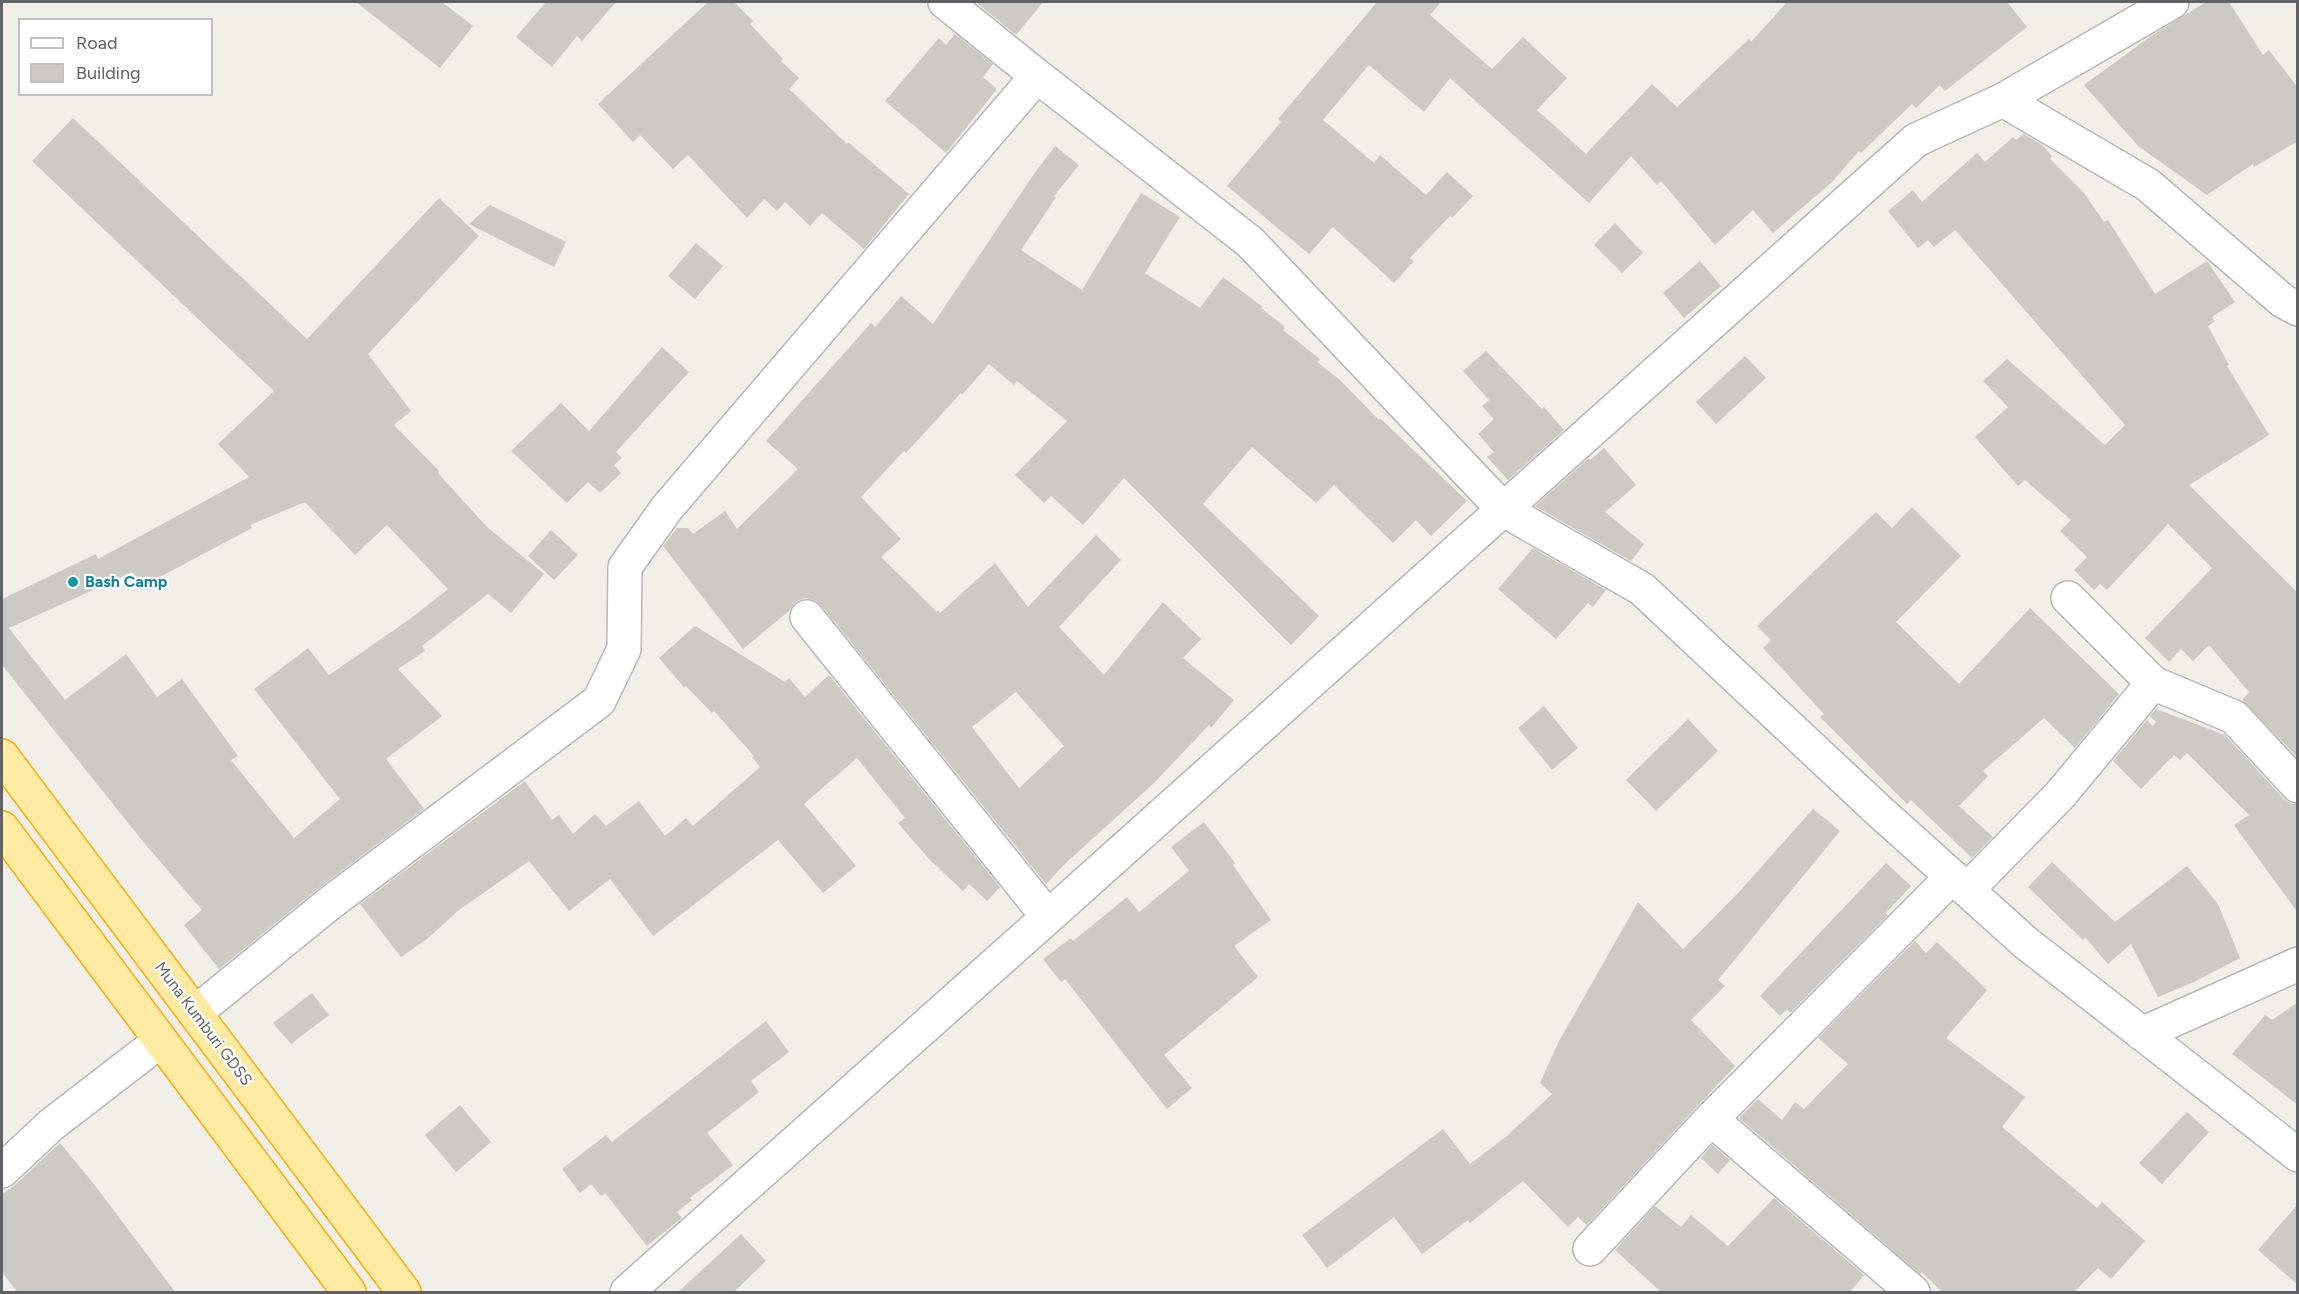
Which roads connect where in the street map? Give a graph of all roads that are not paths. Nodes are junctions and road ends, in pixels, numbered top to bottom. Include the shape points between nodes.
1 (945, 2) edge
2 (2172, 2) edge
3 (1037, 76) junction
4 (2003, 100) junction
5 (2298, 309) edge
6 (1504, 510) junction
7 (2068, 598) dead end
8 (807, 617) dead end
9 (2153, 683) junction
10 (2, 756) edge
11 (2298, 786) edge
12 (2, 828) edge
13 (1960, 884) junction
14 (1048, 917) junction
15 (2298, 964) edge
16 (195, 1013) junction
17 (2142, 1034) junction
18 (160, 1041) junction
19 (1711, 1119) junction
20 (2298, 1155) edge
21 (2, 1171) edge
22 (1590, 1249) dead end
23 (349, 1293) edge
24 (404, 1293) edge
25 (627, 1293) edge
26 (1913, 1293) edge

1 - 3 street
2 - 4 street
3 - 6 street via 1250,242
3 - 16 street via 667,508 625,567 624,649 600,701 330,903
4 - 5 street via 2148,185 2283,301
4 - 6 street via 1916,140
6 - 13 street via 1642,589
6 - 14 street
7 - 9 street
8 - 14 street
9 - 11 street via 2234,717
9 - 13 street via 2060,795
10 - 16 highway, Muna Kumburi GDSS
12 - 18 highway
13 - 17 street via 2026,943
13 - 19 street
14 - 25 street
15 - 17 street
16 - 24 highway, Muna Kumburi GDSS
17 - 20 street
18 - 21 street via 51,1125
18 - 23 highway
19 - 22 street
19 - 26 street

